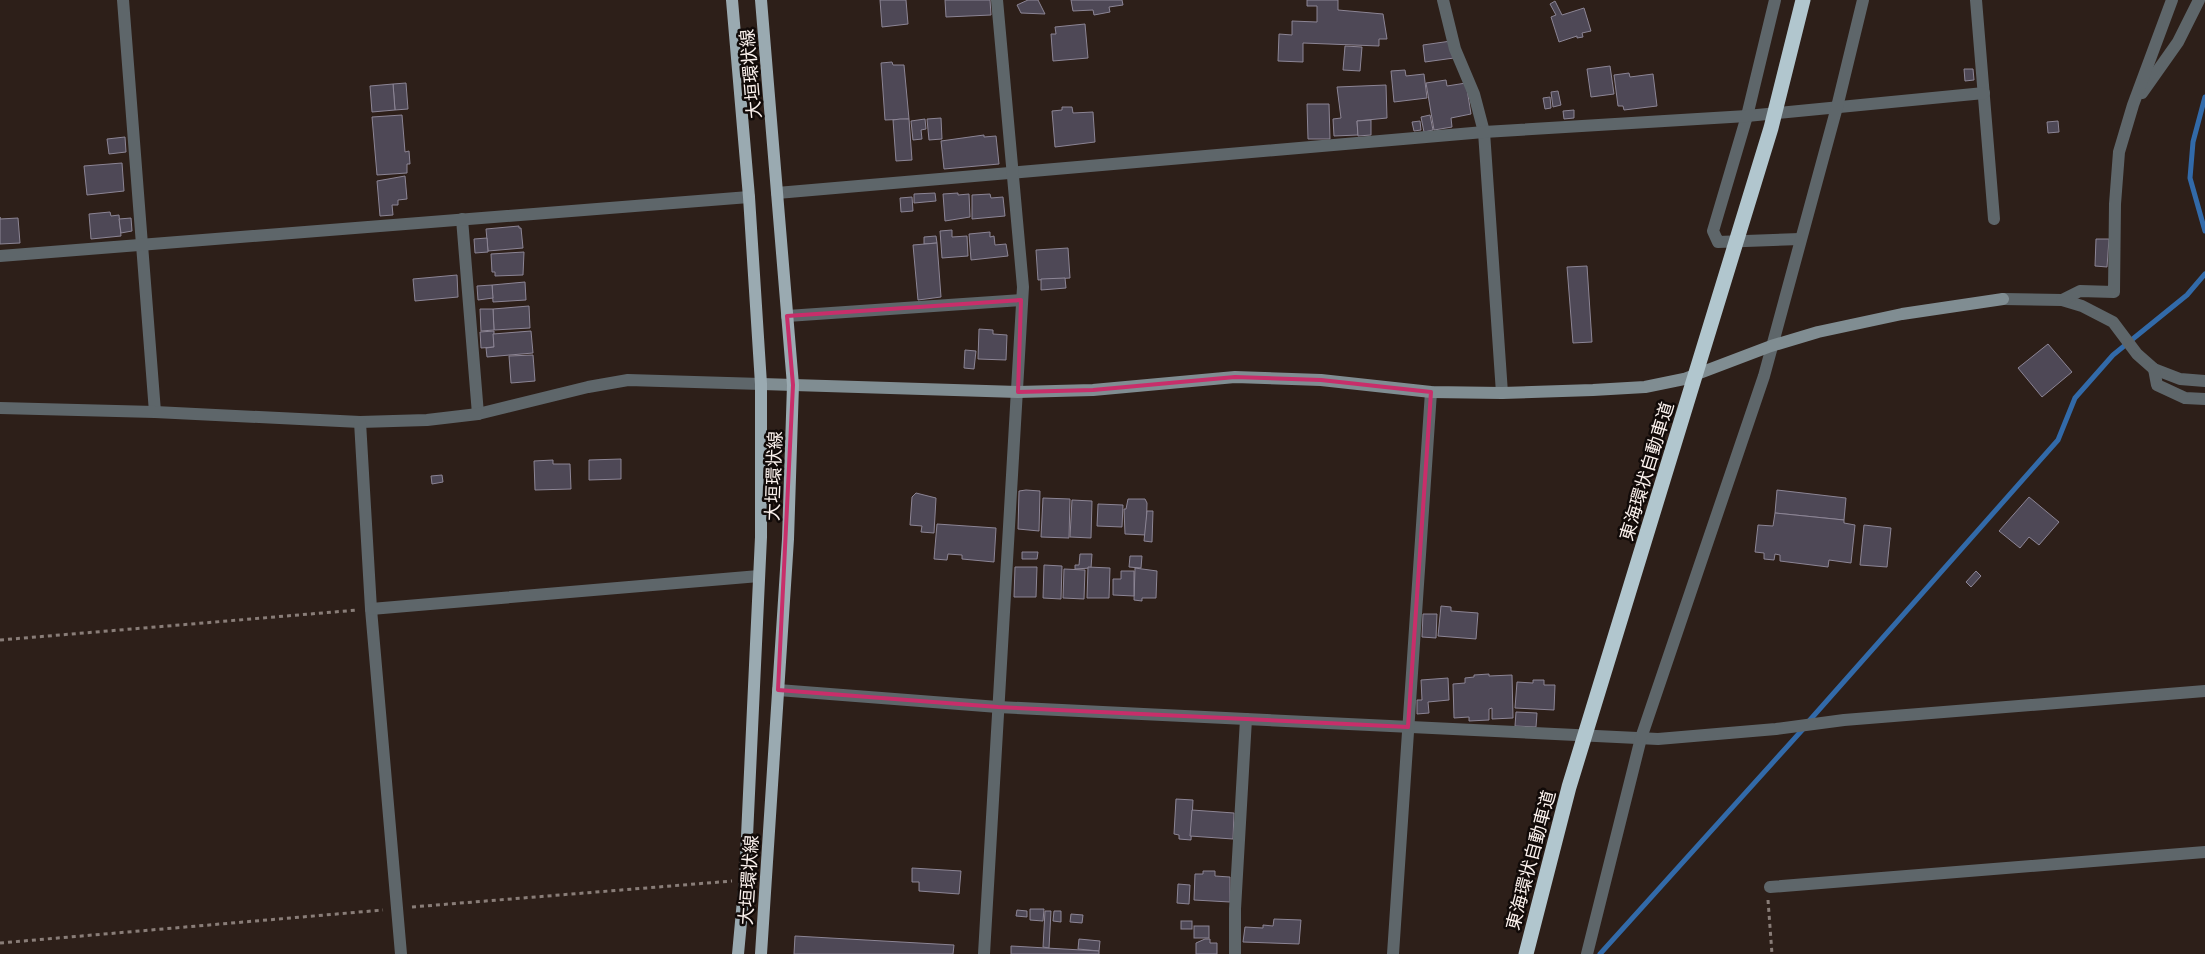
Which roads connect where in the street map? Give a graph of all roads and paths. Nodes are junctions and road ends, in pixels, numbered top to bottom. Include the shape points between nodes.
1 (123, 0) edge
2 (732, 0) edge
3 (761, 0) edge
4 (997, 0) edge
5 (1443, 0) edge
6 (1775, 0) edge
7 (1803, 0) edge
8 (1863, 0) edge
9 (1976, 0) edge
10 (2172, 0) edge
11 (2199, 0) edge
12 (1984, 93) junction
13 (2133, 105) junction
14 (1837, 107) junction
15 (1747, 116) junction
16 (1484, 132) junction
17 (1011, 172) junction
18 (778, 193) junction
19 (749, 197) junction
20 (462, 219) junction
21 (1994, 219) dead end
22 (1800, 239) junction
23 (143, 244) junction
24 (0, 256) edge
25 (1021, 300) junction
26 (2062, 300) junction
27 (787, 316) junction
28 (1771, 346) junction
29 (2154, 369) junction
30 (2205, 381) edge
31 (762, 384) junction
32 (793, 384) junction
33 (1018, 392) junction
34 (1431, 392) junction
35 (1502, 393) junction
36 (2205, 399) edge
37 (0, 408) edge
38 (155, 412) junction
39 (478, 414) junction
40 (360, 422) junction
41 (759, 576) junction
42 (371, 609) junction
43 (0, 640) edge
44 (778, 690) junction
45 (2205, 691) edge
46 (998, 707) junction
47 (1246, 719) junction
48 (1408, 727) junction
49 (1641, 738) junction
50 (2205, 852) edge
51 (745, 879) junction
52 (1770, 887) joint
53 (397, 909) junction
54 (0, 943) edge
55 (401, 954) edge
56 (738, 954) edge
57 (761, 954) edge
58 (984, 954) edge
59 (1235, 954) edge
60 (1393, 954) edge
61 (1526, 954) edge
62 (1586, 954) edge
63 (1772, 954) edge

1 - 23 street
2 - 19 main road, 大垣環状線
3 - 18 main road, 大垣環状線
4 - 17 street
5 - 16 street via 1455,49 1474,94
6 - 15 street
7 - 61 highway, 東海環状自動車道 via 1771,128 1569,787
8 - 14 street
9 - 12 street
10 - 13 street
11 - 13 street via 2178,42
12 - 14 street
12 - 21 street
13 - 26 street via 2119,152 2114,292 2080,290
14 - 15 street
14 - 22 street
15 - 16 street
15 - 22 street via 1713,231 1718,242
16 - 17 street
16 - 35 street
17 - 18 street
17 - 25 street via 1023,287
18 - 27 main road, 大垣環状線
19 - 20 street
19 - 31 main road, 大垣環状線
20 - 23 street
20 - 39 street
22 - 28 street via 1779,327
23 - 24 street
23 - 38 street
25 - 27 street
25 - 33 street
26 - 28 street via 2003,299 1902,314
26 - 29 street via 2113,322 2137,354
27 - 32 main road, 大垣環状線
28 - 35 street via 1684,379 1645,387
28 - 49 street via 1764,376
29 - 30 street via 2180,379
29 - 36 street via 2156,385 2185,398
31 - 32 street
31 - 39 street via 628,380
31 - 41 main road, 大垣環状線
32 - 33 street
32 - 44 main road, 大垣環状線 via 788,539
33 - 34 street via 1093,390 1235,377 1321,380
33 - 46 street
34 - 35 street
34 - 48 street
37 - 38 street
38 - 40 street
39 - 40 street via 427,420
40 - 42 street
41 - 42 street
41 - 51 main road, 大垣環状線
42 - 43 path
42 - 53 street
44 - 46 street
44 - 57 main road, 大垣環状線
45 - 49 street
46 - 47 street
46 - 58 street
47 - 48 street
47 - 59 street via 1234,909
48 - 49 street
48 - 60 street
49 - 62 street
50 - 52 street
51 - 53 path
51 - 56 main road, 大垣環状線
52 - 63 path via 1767,902
53 - 54 path
53 - 55 street

